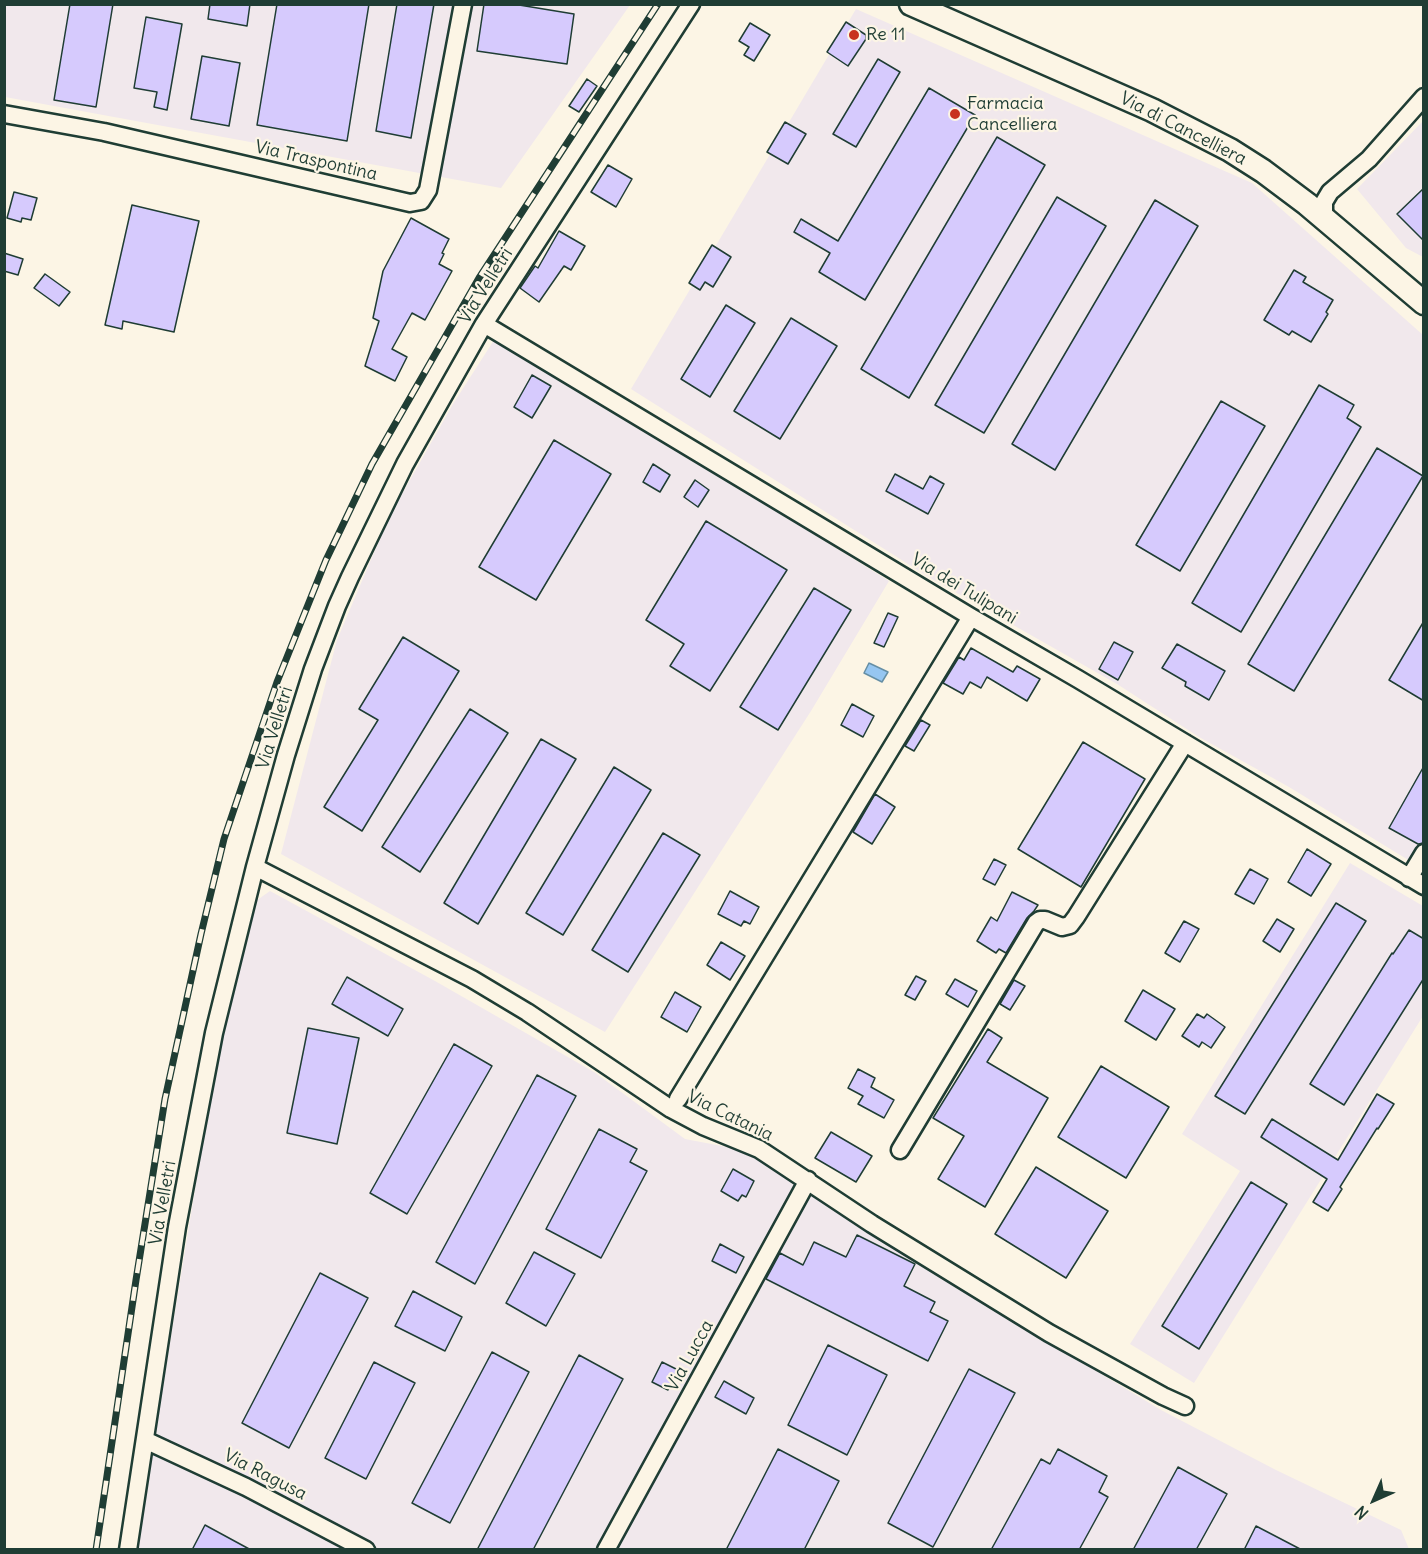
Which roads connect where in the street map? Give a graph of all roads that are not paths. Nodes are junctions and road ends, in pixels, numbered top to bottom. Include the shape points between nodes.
1 (463, 4) edge
2 (691, 4) edge
3 (911, 4) edge
4 (1424, 98) edge
5 (4, 114) edge
6 (1337, 185) junction
7 (1284, 186) junction
8 (1324, 218) junction
9 (1424, 303) edge
10 (484, 324) junction
11 (971, 616) junction
12 (1185, 743) junction
13 (1424, 853) edge
14 (255, 867) junction
15 (1417, 882) edge
16 (678, 1099) dead end
17 (900, 1150) dead end
18 (808, 1180) junction
19 (1185, 1406) dead end
20 (145, 1440) junction
21 (128, 1550) edge
22 (366, 1550) edge
23 (606, 1550) edge

1 - 5 street, Via Traspontina via 428,190 421,201 410,203 104,132
2 - 10 street, Via Velletri
3 - 7 street, Via di Cancelliera via 1185,126 1239,155
4 - 6 street via 1369,159
6 - 7 street via 1311,192
6 - 8 street via 1324,202
7 - 8 street, Via di Cancelliera
8 - 9 street, Via di Cancelliera
10 - 11 street, Via dei Tulipani
10 - 14 street, Via Velletri via 405,464 337,606 313,669
11 - 12 street, Via dei Tulipani
11 - 16 street
12 - 15 street, Via dei Tulipani
12 - 17 street via 1076,917 1062,927 1045,920 1036,924
13 - 15 street
14 - 18 street, Via Catania via 472,980 527,1012 671,1109 751,1145
14 - 20 street, Via Velletri via 214,1033 177,1227
18 - 19 street, Via Catania via 1049,1333
18 - 23 street, Via Lucca
20 - 21 street, Via Velletri
20 - 22 street, Via Ragusa

